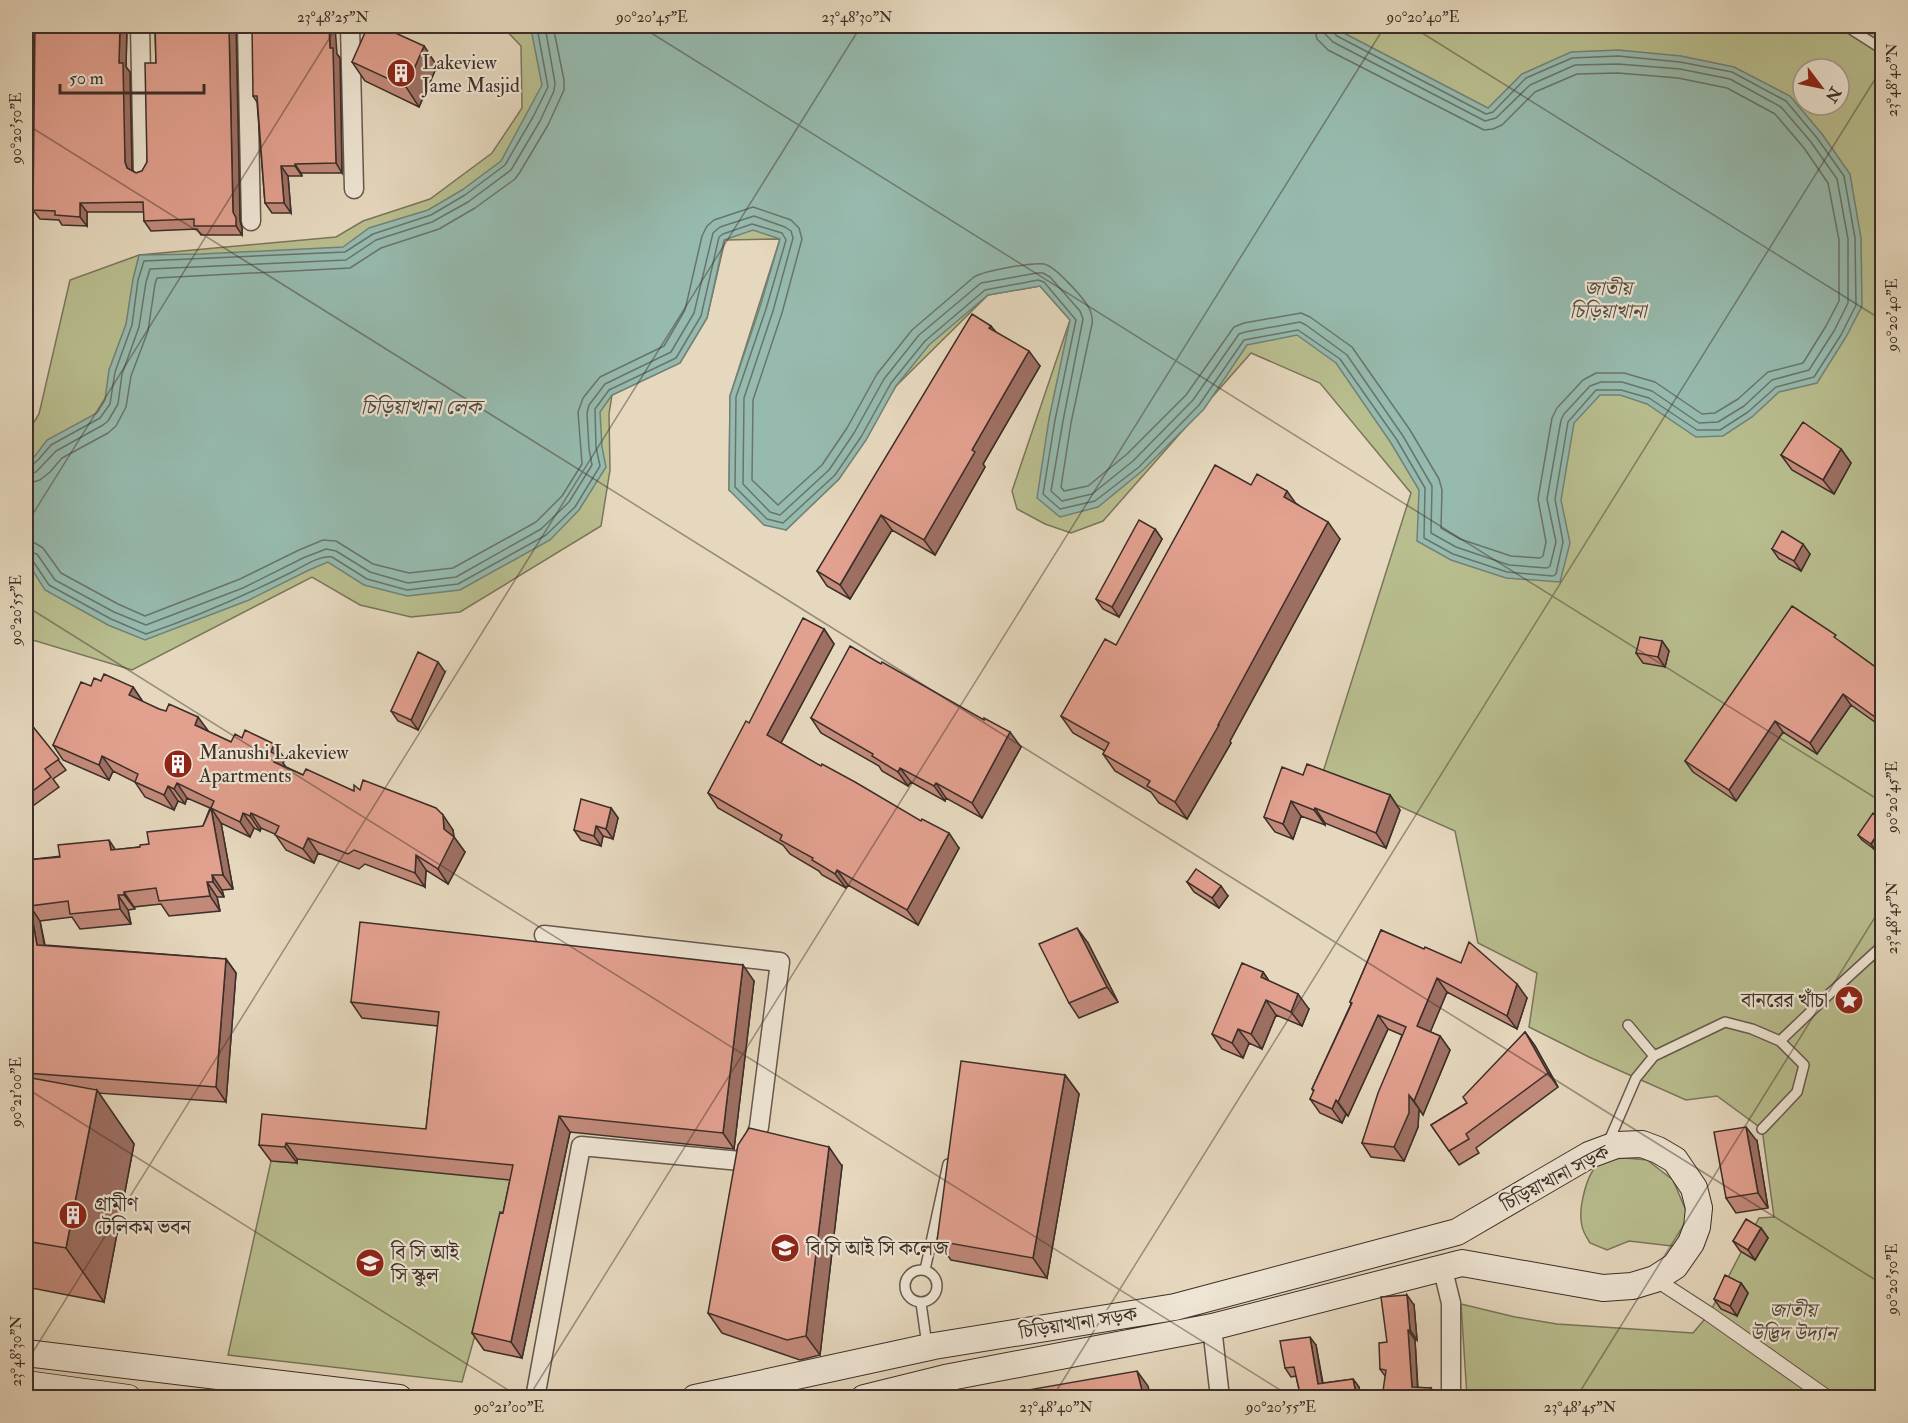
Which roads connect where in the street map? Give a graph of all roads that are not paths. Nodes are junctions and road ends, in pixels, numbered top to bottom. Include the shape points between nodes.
1 (31, 26) edge
2 (140, 26) edge
3 (247, 26) edge
4 (350, 26) edge
5 (1845, 26) edge
6 (1882, 49) edge
7 (30, 166) dead end
8 (143, 171) edge
9 (354, 189) dead end
10 (251, 221) dead end
11 (544, 935) dead end
12 (1882, 946) edge
13 (1628, 1025) dead end
14 (1780, 1041) junction
15 (1654, 1056) junction
16 (1762, 1129) dead end
17 (1605, 1149) junction
18 (950, 1152) edge
19 (1457, 1232) junction
20 (1452, 1264) junction
21 (925, 1270) junction
22 (1655, 1279) junction
23 (921, 1303) junction
24 (1212, 1327) junction
25 (931, 1347) junction
26 (26, 1353) edge
27 (26, 1384) edge
28 (948, 1388) edge
29 (128, 1398) edge
30 (399, 1398) edge
31 (535, 1398) edge
32 (695, 1398) edge
33 (864, 1398) edge
34 (1220, 1398) edge
35 (1451, 1398) edge
36 (1828, 1398) edge

1 - 7 street
2 - 8 street
3 - 10 street
4 - 9 street
5 - 6 lane
11 - 31 street via 780,962 759,1127 756,1140 740,1161 581,1146
12 - 14 lane
13 - 15 lane
14 - 15 lane via 1725,1022
14 - 16 lane via 1804,1065 1797,1092
15 - 17 lane via 1636,1078
17 - 19 main road, চিড়িয়াখানা সড়ক
17 - 22 main road, চিড়িয়াখানা সড়ক via 1642,1144 1658,1150 1675,1160 1694,1188 1699,1208 1691,1244 1675,1266
18 - 21 lane
19 - 20 main road
19 - 25 main road, চিড়িয়াখানা সড়ক via 1175,1307
20 - 22 main road, চিড়িয়াখানা সড়ক via 1603,1288
20 - 24 main road, চিড়িয়াখানা সড়ক
20 - 35 street
21 - 23 lane via 934,1276 938,1286 932,1299
21 - 23 lane via 909,1275 905,1286 908,1296
22 - 36 street
23 - 25 lane
24 - 28 main road, চিড়িয়াখানা সড়ক
24 - 34 street
25 - 28 main road
25 - 32 main road, চিড়িয়াখানা সড়ক
26 - 30 main road
27 - 29 main road
28 - 33 main road, চিড়িয়াখানা সড়ক

